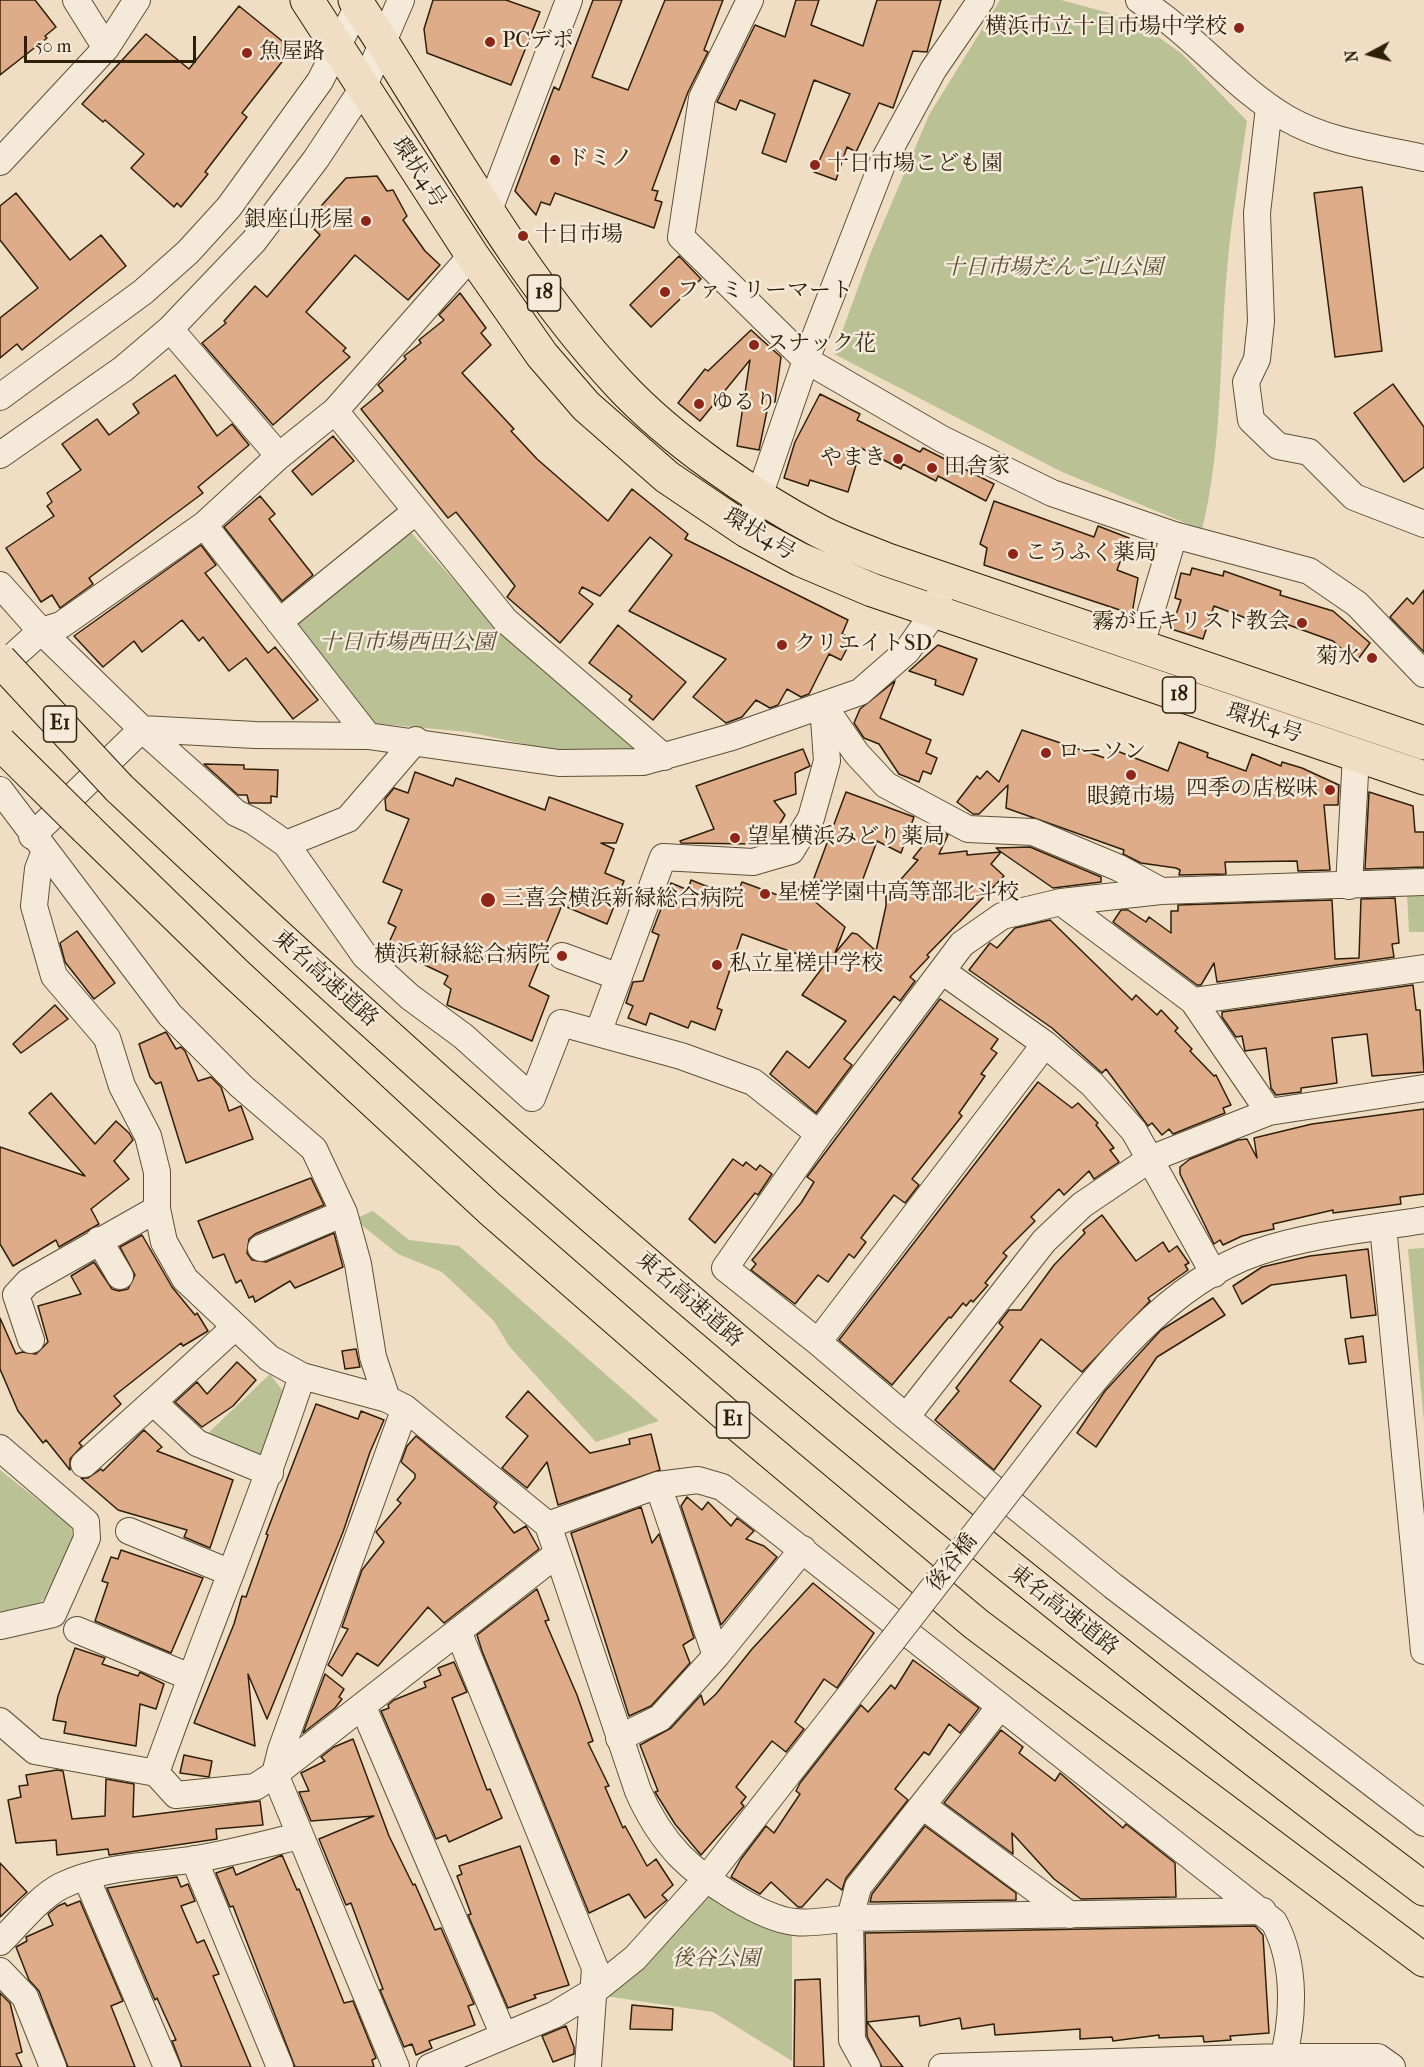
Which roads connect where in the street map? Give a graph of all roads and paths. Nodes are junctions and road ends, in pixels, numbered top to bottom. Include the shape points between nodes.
1 (76, 0) edge
2 (137, 0) edge
3 (308, 0) edge
4 (401, 0) edge
5 (569, 0) edge
6 (750, 0) edge
7 (981, 0) edge
8 (1139, 0) edge
9 (358, 2) edge
10 (383, 44) junction
11 (106, 48) junction
12 (339, 48) junction
13 (363, 88) junction
14 (1269, 107) junction
15 (1424, 158) edge
16 (0, 162) edge
17 (489, 210) junction
18 (472, 255) junction
19 (170, 329) junction
20 (806, 360) junction
21 (0, 397) edge
22 (335, 411) junction
23 (0, 455) edge
24 (279, 456) junction
25 (758, 495) junction
26 (415, 512) junction
27 (1424, 524) edge
28 (204, 525) junction
29 (747, 531) junction
30 (1174, 535) junction
31 (944, 579) junction
32 (0, 585) edge
33 (935, 611) junction
34 (279, 622) junction
35 (41, 631) junction
36 (1141, 645) junction
37 (0, 660) edge
38 (0, 668) edge
39 (1424, 674) edge
40 (823, 705) junction
41 (142, 729) junction
42 (368, 736) junction
43 (416, 740) junction
44 (0, 743) edge
45 (1424, 743) edge
46 (1356, 755) junction
47 (664, 757) junction
48 (1424, 778) edge
49 (0, 790) edge
50 (39, 843) junction
51 (286, 843) junction
52 (1424, 882) edge
53 (1349, 886) junction
54 (1161, 891) junction
55 (1061, 902) junction
56 (562, 956) dead end
57 (1424, 968) edge
58 (942, 971) junction
59 (619, 976) junction
60 (1193, 1001) junction
61 (598, 1033) junction
62 (1045, 1044) junction
63 (1424, 1088) edge
64 (1269, 1112) junction
65 (819, 1134) junction
66 (1150, 1159) junction
67 (157, 1209) junction
68 (344, 1214) junction
69 (1424, 1220) edge
70 (1383, 1226) junction
71 (99, 1240) junction
72 (261, 1248) dead end
73 (1214, 1274) junction
74 (120, 1276) dead end
75 (235, 1327) junction
76 (31, 1340) dead end
77 (818, 1341) junction
78 (302, 1376) junction
79 (153, 1402) junction
80 (396, 1403) junction
81 (906, 1418) junction
82 (0, 1448) edge
83 (84, 1464) dead end
84 (270, 1473) junction
85 (658, 1485) junction
86 (548, 1526) junction
87 (129, 1531) dead end
88 (803, 1549) junction
89 (557, 1554) junction
90 (231, 1573) junction
91 (0, 1626) edge
92 (77, 1630) dead end
93 (458, 1631) junction
94 (1424, 1652) edge
95 (716, 1656) junction
96 (190, 1677) junction
97 (363, 1707) junction
98 (999, 1708) junction
99 (0, 1721) edge
100 (619, 1738) junction
101 (156, 1773) junction
102 (275, 1774) junction
103 (922, 1806) junction
104 (1424, 1823) edge
105 (299, 1836) junction
106 (194, 1859) junction
107 (86, 1877) junction
108 (707, 1878) junction
109 (1424, 1889) edge
110 (1263, 1911) junction
111 (1070, 1915) junction
112 (850, 1918) junction
113 (0, 1942) edge
114 (1424, 1960) edge
115 (0, 1971) edge
116 (594, 1991) junction
117 (504, 2036) junction
118 (1282, 2062) edge
119 (53, 2067) edge
120 (166, 2067) edge
121 (280, 2067) edge
122 (396, 2067) edge
123 (430, 2067) edge
124 (588, 2067) edge
125 (867, 2067) edge
126 (942, 2067) edge
127 (1392, 2067) edge

1 - 11 street
2 - 11 street
3 - 12 main road, 環状4号 / 18
4 - 10 street
5 - 17 street
6 - 20 street via 702,98 681,237
7 - 20 street via 933,70 883,162
8 - 14 street via 1167,17
9 - 10 main road, 環状4号 / 18
9 - 12 street
10 - 13 street
10 - 17 main road, 環状4号 / 18
11 - 16 street
12 - 13 main road, 環状4号 / 18
12 - 21 street via 284,134 229,207 188,252 97,328
13 - 18 main road, 環状4号 / 18
13 - 19 street via 254,241
14 - 15 street via 1323,135
14 - 27 street via 1257,213 1261,321 1257,359 1246,382 1251,420 1278,446 1309,452 1354,497
17 - 25 main road, 環状4号 / 18 via 538,285 620,385 679,438
18 - 22 street
18 - 29 main road, 環状4号 / 18 via 542,355 586,406 667,477
19 - 23 street via 123,369
19 - 24 street
20 - 25 street
20 - 30 street via 942,439 1052,493
22 - 24 street
22 - 26 street
24 - 28 street
25 - 29 street
25 - 31 main road, 環状4号 / 18 via 819,531
26 - 34 street
26 - 47 street via 505,620
28 - 34 street
28 - 35 street via 61,625
29 - 33 main road, 環状4号 / 18 via 801,560
30 - 36 street
30 - 39 street via 1309,571 1357,604
31 - 33 street
31 - 36 main road, 環状4号 / 18
32 - 35 street
33 - 40 street via 907,651 860,692
33 - 46 main road, 環状4号 / 18
34 - 42 street
35 - 38 street
35 - 41 street
36 - 45 main road, 環状4号 / 18
37 - 109 main road, 東名高速道路 / E1, bridge via 119,788 271,931 761,1362 997,1558
40 - 47 street
40 - 54 street via 857,754 886,785 968,829 1033,832 1109,863
40 - 59 street via 827,761 811,818 791,851 753,862 663,857
41 - 42 street
41 - 50 street
41 - 51 street via 236,813
42 - 43 street
43 - 47 street via 559,763 643,762
43 - 51 street via 348,819
44 - 114 main road, E1, bridge via 235,973 481,1200 723,1413 976,1624
46 - 48 main road, 環状4号 / 18
46 - 53 street
49 - 50 street
50 - 67 street via 34,906 48,958 54,976 107,1038 122,1086 148,1136 158,1172
50 - 68 street via 170,1016 314,1149
51 - 61 street via 365,956 532,1098 561,1023
52 - 53 street
53 - 54 street
54 - 55 street
55 - 58 street via 1002,916 962,944
55 - 60 street
56 - 59 street
57 - 60 street
58 - 62 street
58 - 65 street
59 - 61 street
60 - 64 street
61 - 65 street via 681,1056 753,1082
62 - 66 street via 1092,1084 1134,1131
62 - 77 street
63 - 64 street
64 - 66 street
65 - 77 street via 725,1268
66 - 73 street
66 - 81 street via 1082,1205 1044,1241
67 - 71 street
67 - 75 street via 164,1242 185,1279
68 - 72 street
68 - 80 street via 358,1263 373,1357
69 - 70 street, 後谷橋
70 - 73 street, 後谷橋 via 1306,1238 1255,1253
70 - 94 street
71 - 74 street
71 - 76 street via 37,1276 16,1294
73 - 108 street, 後谷橋, bridge via 1161,1310 1117,1352
75 - 78 street via 269,1358
75 - 79 street
77 - 81 street
78 - 80 street
78 - 84 street
79 - 83 street
79 - 84 street via 196,1443
80 - 86 street
80 - 102 street
81 - 104 street via 1113,1586
82 - 91 street via 86,1522 87,1538 53,1614
84 - 90 street
85 - 86 street
85 - 88 street via 698,1480 722,1487
85 - 95 street
86 - 89 street
87 - 90 street
88 - 95 street
88 - 98 street
89 - 93 street
89 - 100 street
90 - 96 street
92 - 96 street
93 - 97 street
93 - 116 street via 595,1968
95 - 100 street via 660,1718
96 - 101 street
97 - 102 street
97 - 117 street
98 - 103 street
98 - 110 street
99 - 101 street via 35,1751
100 - 108 street via 650,1817 680,1856
101 - 102 street via 176,1795 255,1787
102 - 105 street
103 - 111 street
103 - 112 street via 858,1887
105 - 106 street
105 - 122 street
106 - 107 street
106 - 121 street
107 - 113 street via 43,1898
107 - 120 street
108 - 112 street via 762,1912 794,1922
108 - 116 street, 後谷橋 via 635,1958
110 - 111 street
110 - 118 street via 1274,1922 1283,1941 1292,1988
111 - 112 street
112 - 125 street via 852,2040
115 - 119 street via 25,1997
116 - 117 street, 後谷橋 via 554,2015
116 - 124 street
117 - 123 street, 後谷橋
118 - 126 street
118 - 127 street via 1378,2057

